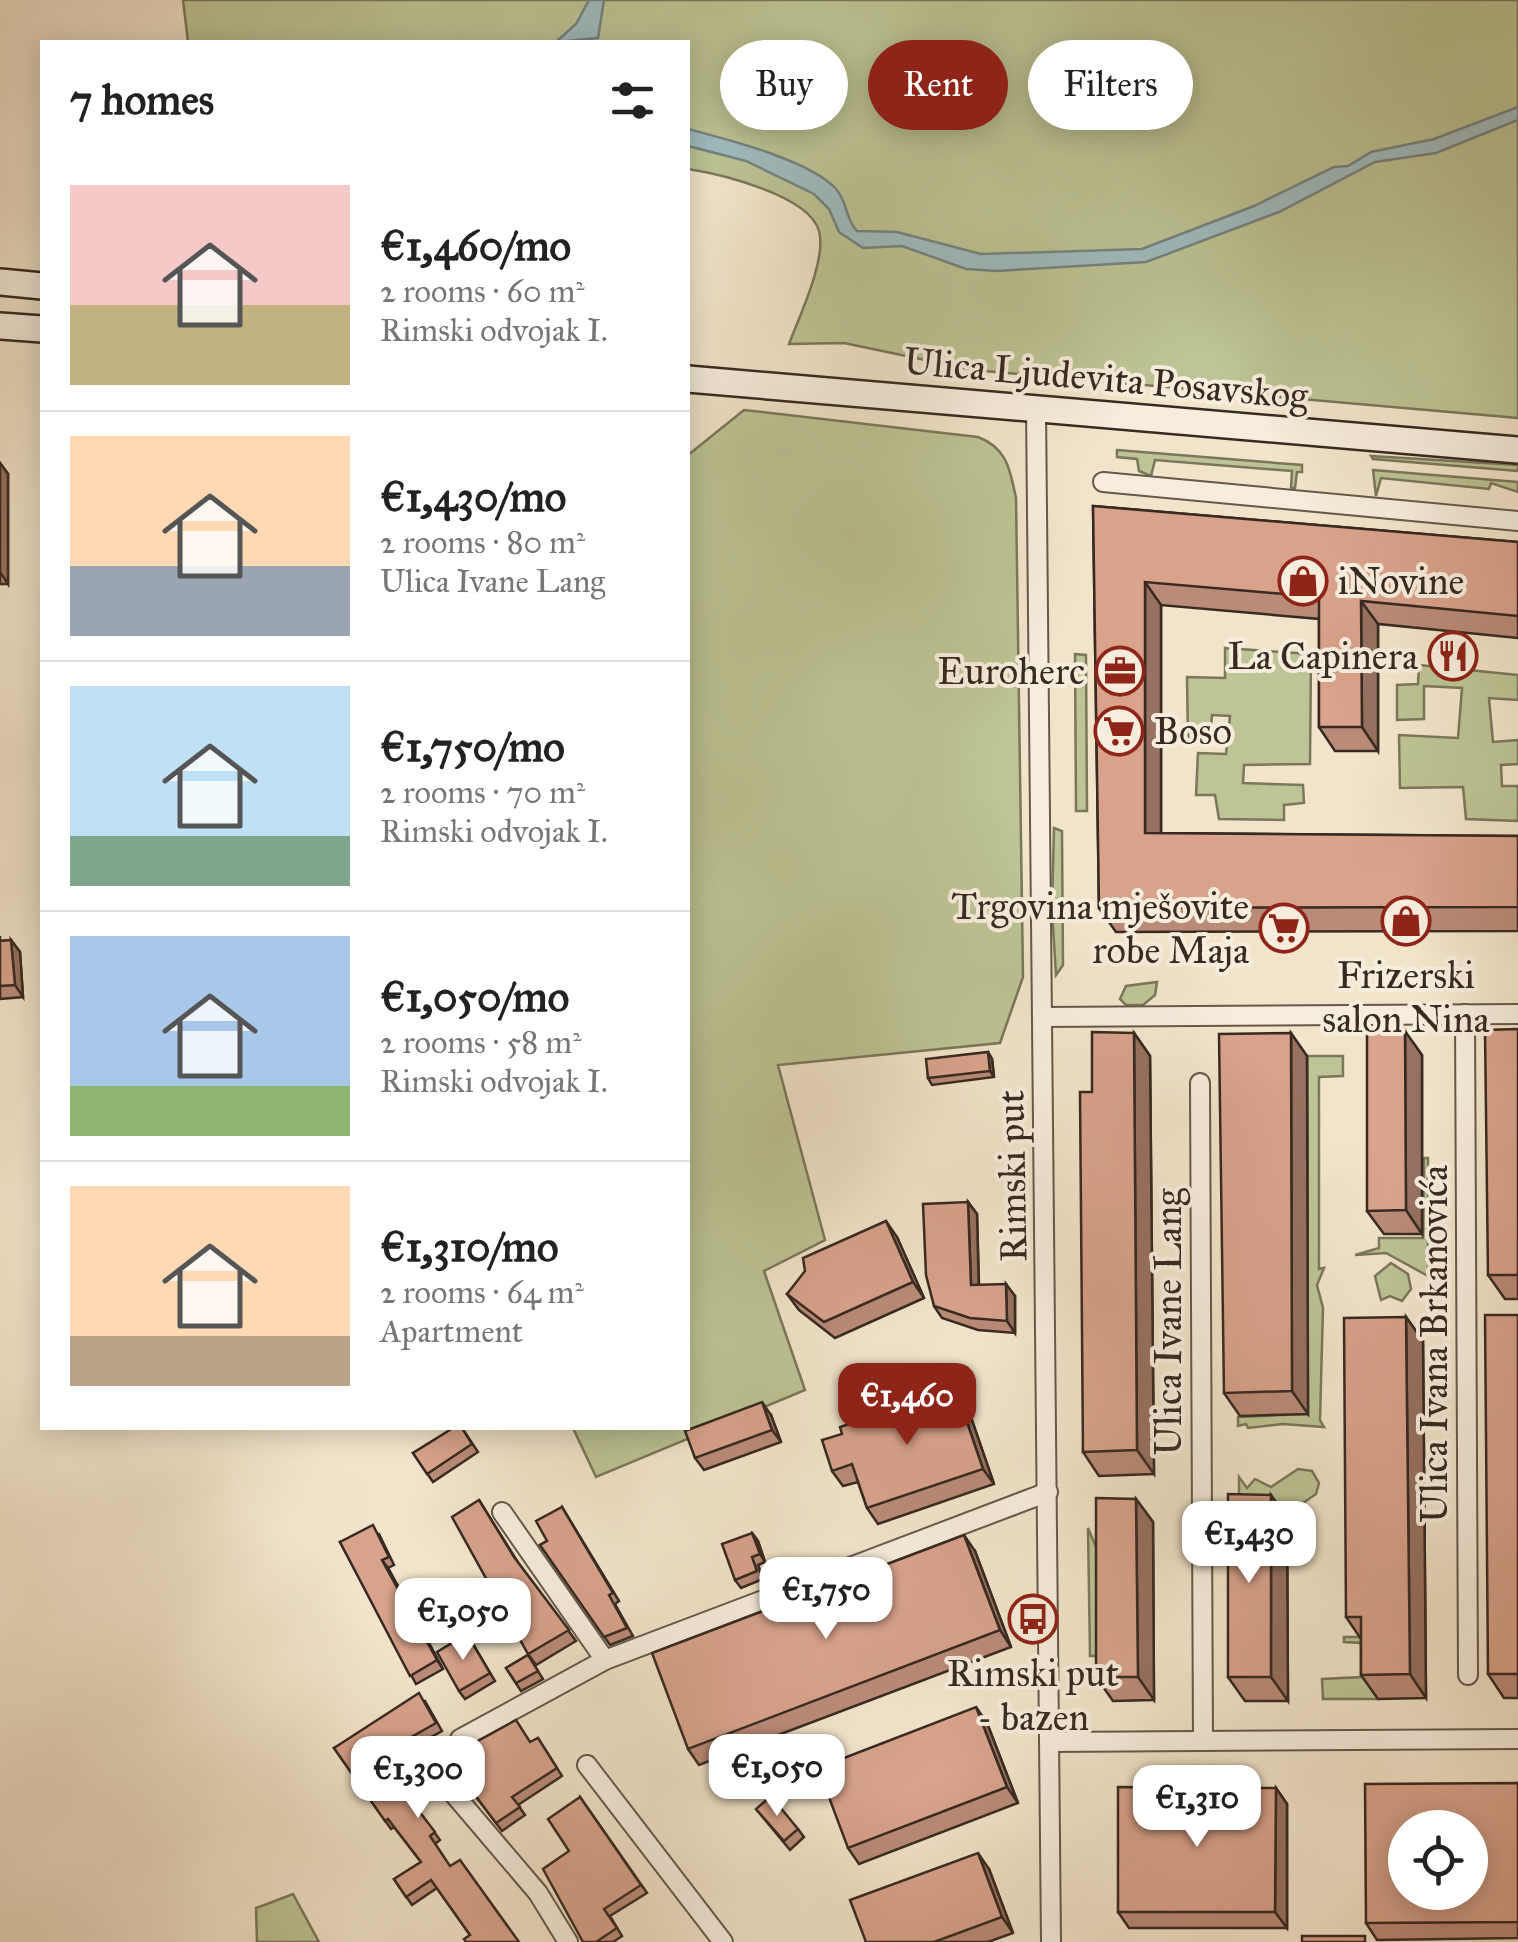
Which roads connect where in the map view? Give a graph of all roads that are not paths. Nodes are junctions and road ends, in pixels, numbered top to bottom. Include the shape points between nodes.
1 (0, 282) edge
2 (40, 286) edge
3 (0, 326) edge
4 (40, 329) edge
5 (690, 379) edge
6 (1036, 409) junction
7 (1518, 450) edge
8 (1102, 482) dead end
9 (1518, 521) edge
10 (1465, 1014) junction
11 (1518, 1014) edge
12 (1042, 1017) junction
13 (1200, 1082) dead end
14 (1048, 1492) junction
15 (502, 1512) dead end
16 (605, 1660) junction
17 (1468, 1674) dead end
18 (460, 1739) dead end
19 (1518, 1739) edge
20 (1202, 1741) junction
21 (1051, 1742) junction
22 (402, 1757) dead end
23 (587, 1765) dead end
24 (568, 1942) edge
25 (723, 1942) edge
26 (1051, 1942) edge

1 - 2 main road
3 - 4 main road
5 - 6 main road, Ulica Ljudevita Posavskog
6 - 7 main road, Ulica Ljudevita Posavskog
6 - 12 street, Rimski put
8 - 9 street
10 - 11 street
10 - 12 street
10 - 17 street, Ulica Ivana Brkanovića
12 - 14 street, Rimski put
13 - 20 street, Ulica Ivane Lang
14 - 16 street
14 - 21 street, Rimski put
15 - 16 street
16 - 18 street
19 - 20 street
20 - 21 street
21 - 26 street, Rimski put
22 - 24 street via 447,1786 538,1893
23 - 25 street

